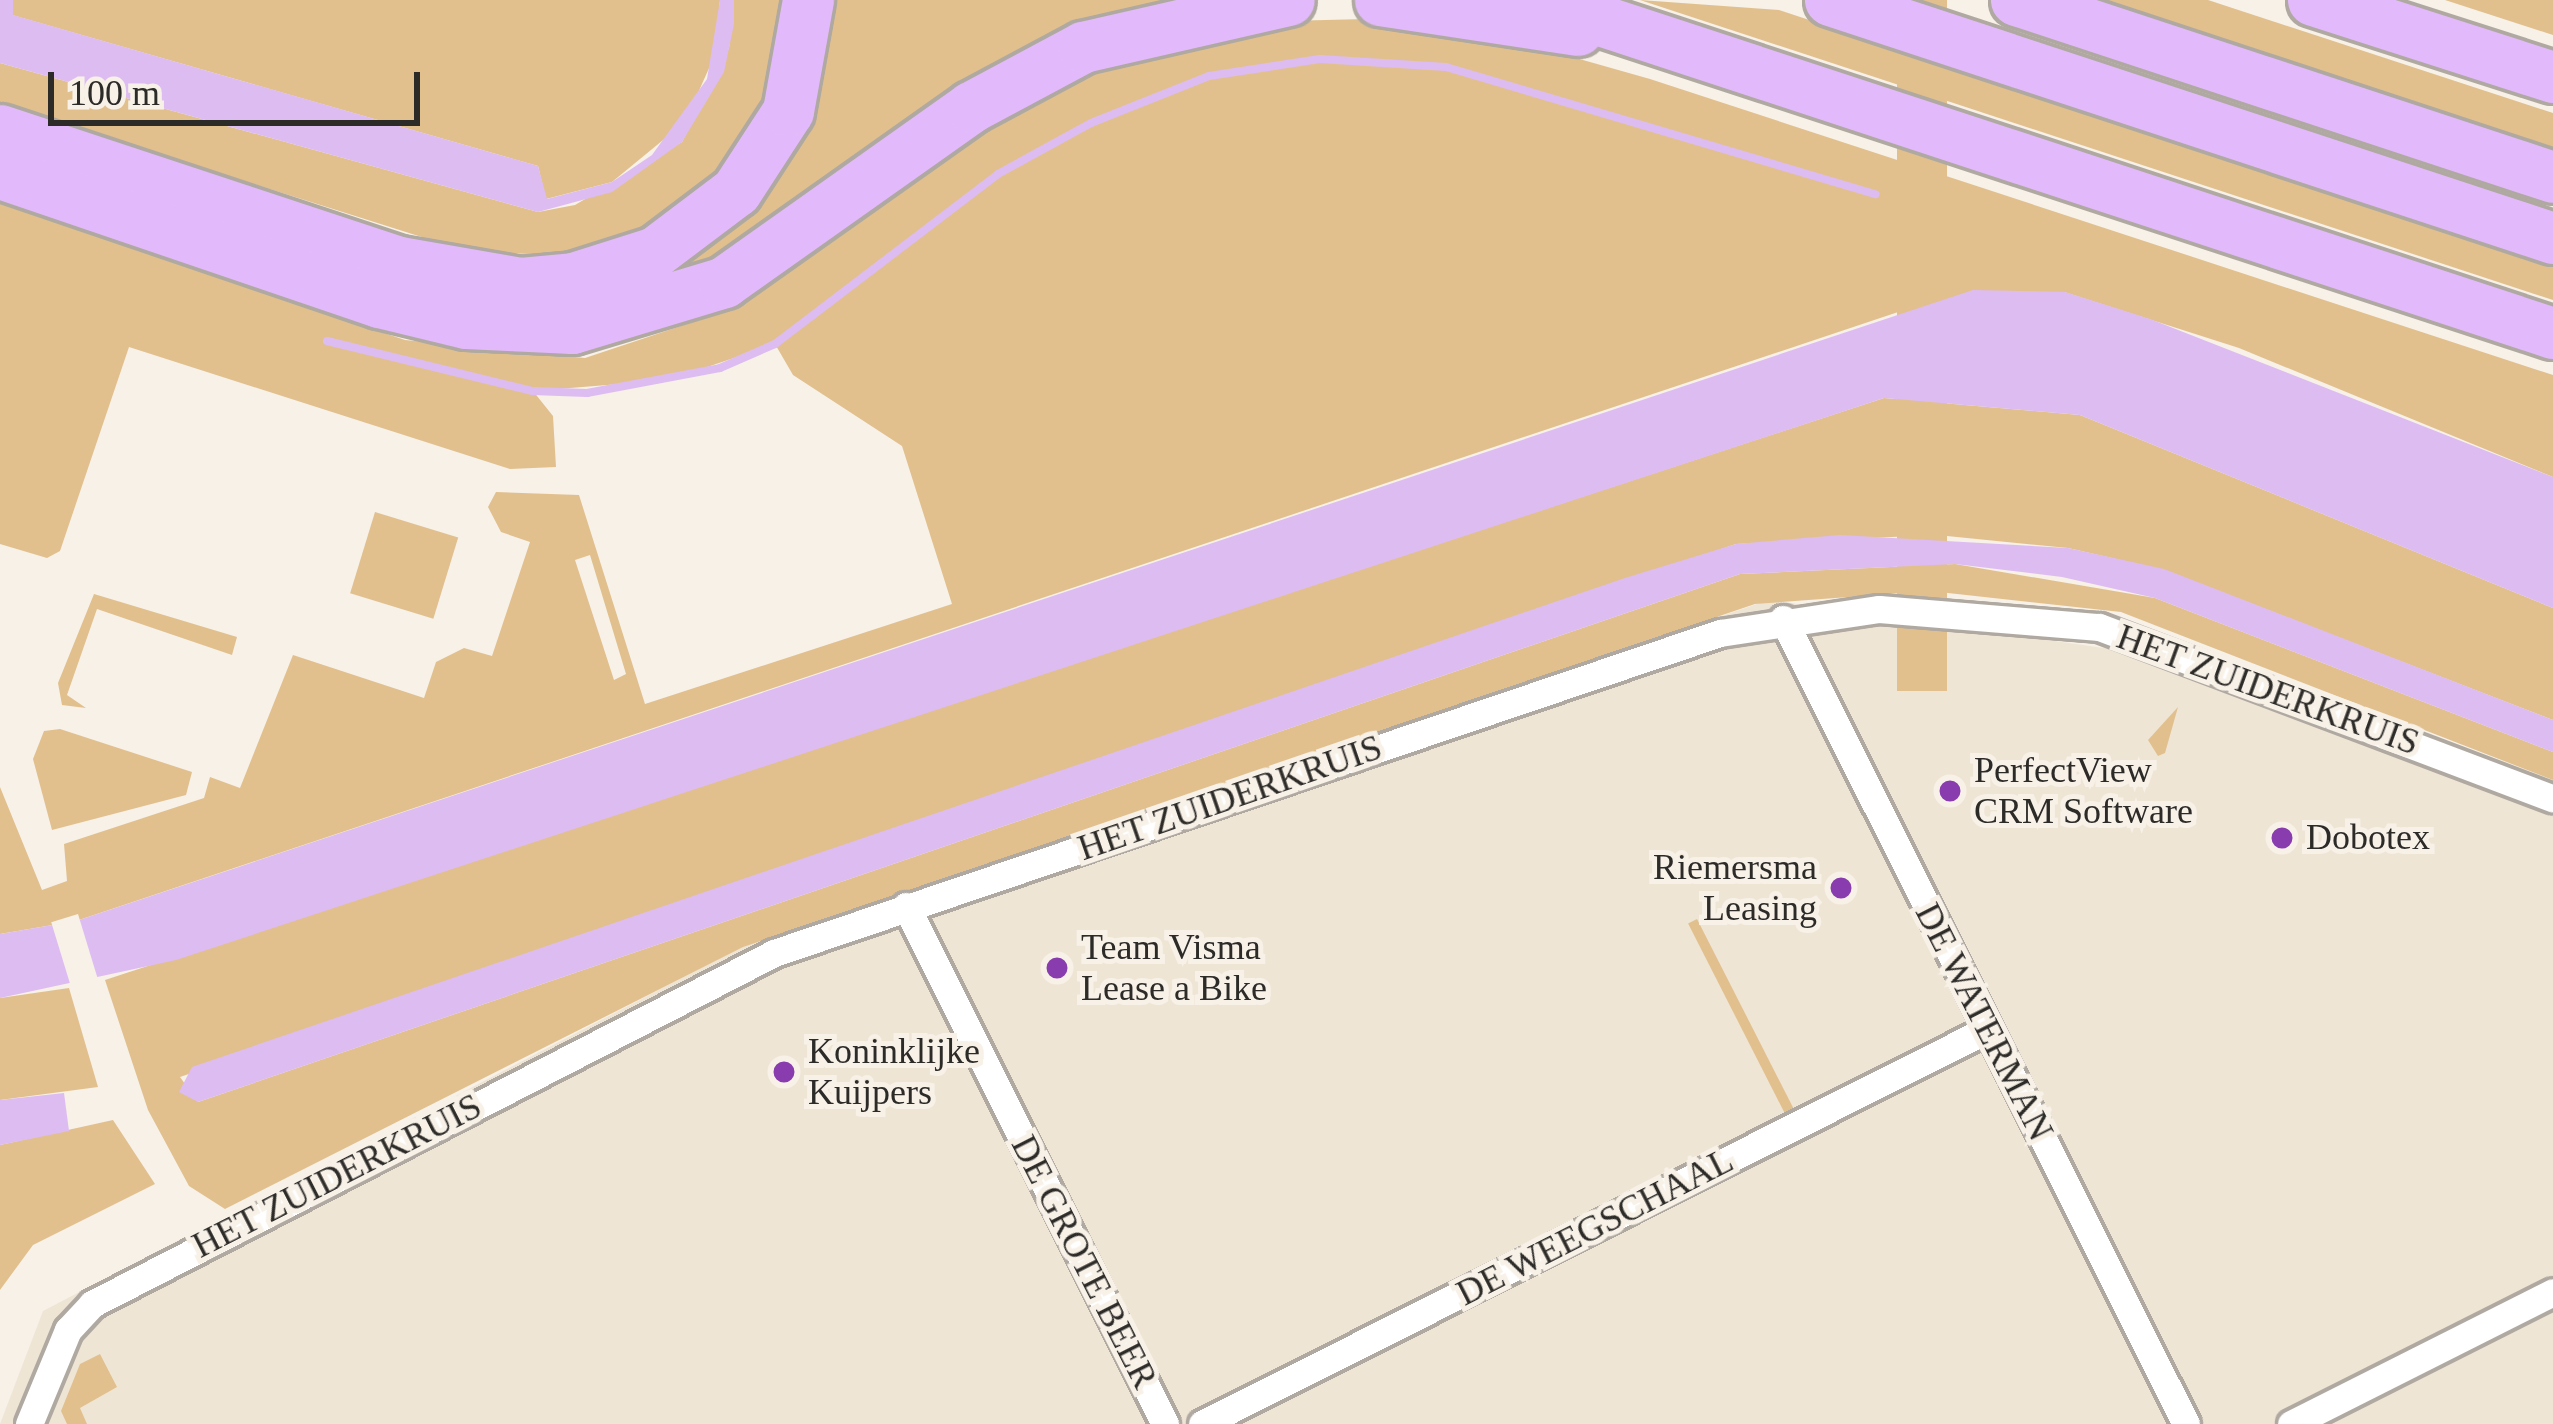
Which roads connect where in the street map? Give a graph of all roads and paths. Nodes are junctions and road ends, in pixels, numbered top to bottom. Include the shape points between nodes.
1 (808, 0) edge
2 (1289, 0) edge
3 (1380, 0) edge
4 (1539, 0) edge
5 (1830, 0) edge
6 (2016, 0) edge
7 (2313, 0) edge
8 (1685, 49) junction
9 (2553, 77) edge
10 (0, 130) edge
11 (0, 173) edge
12 (2553, 176) edge
13 (2553, 238) edge
14 (2553, 333) edge
15 (1783, 619) junction
16 (2553, 799) edge
17 (906, 906) junction
18 (1988, 1029) junction
19 (2553, 1292) edge
20 (29, 1424) edge
21 (1165, 1424) edge
22 (1202, 1424) edge
23 (2186, 1424) edge
24 (2291, 1424) edge

1 - 10 highway via 788,111 736,191 655,252 573,278 521,283 400,262
2 - 11 highway via 1082,47 971,107 724,282 572,328 466,323 379,302
3 - 8 highway
4 - 8 highway
5 - 13 highway
6 - 12 highway
7 - 9 highway
8 - 14 highway
15 - 16 street, HET ZUIDERKRUIS via 1986,611 2099,627
15 - 17 street, HET ZUIDERKRUIS
15 - 18 street, DE WATERMAN
17 - 20 street, HET ZUIDERKRUIS via 774,953 92,1304 68,1330
17 - 21 street, DE GROTE BEER
18 - 22 street, DE WEEGSCHAAL
18 - 23 street, DE WATERMAN
19 - 24 street

